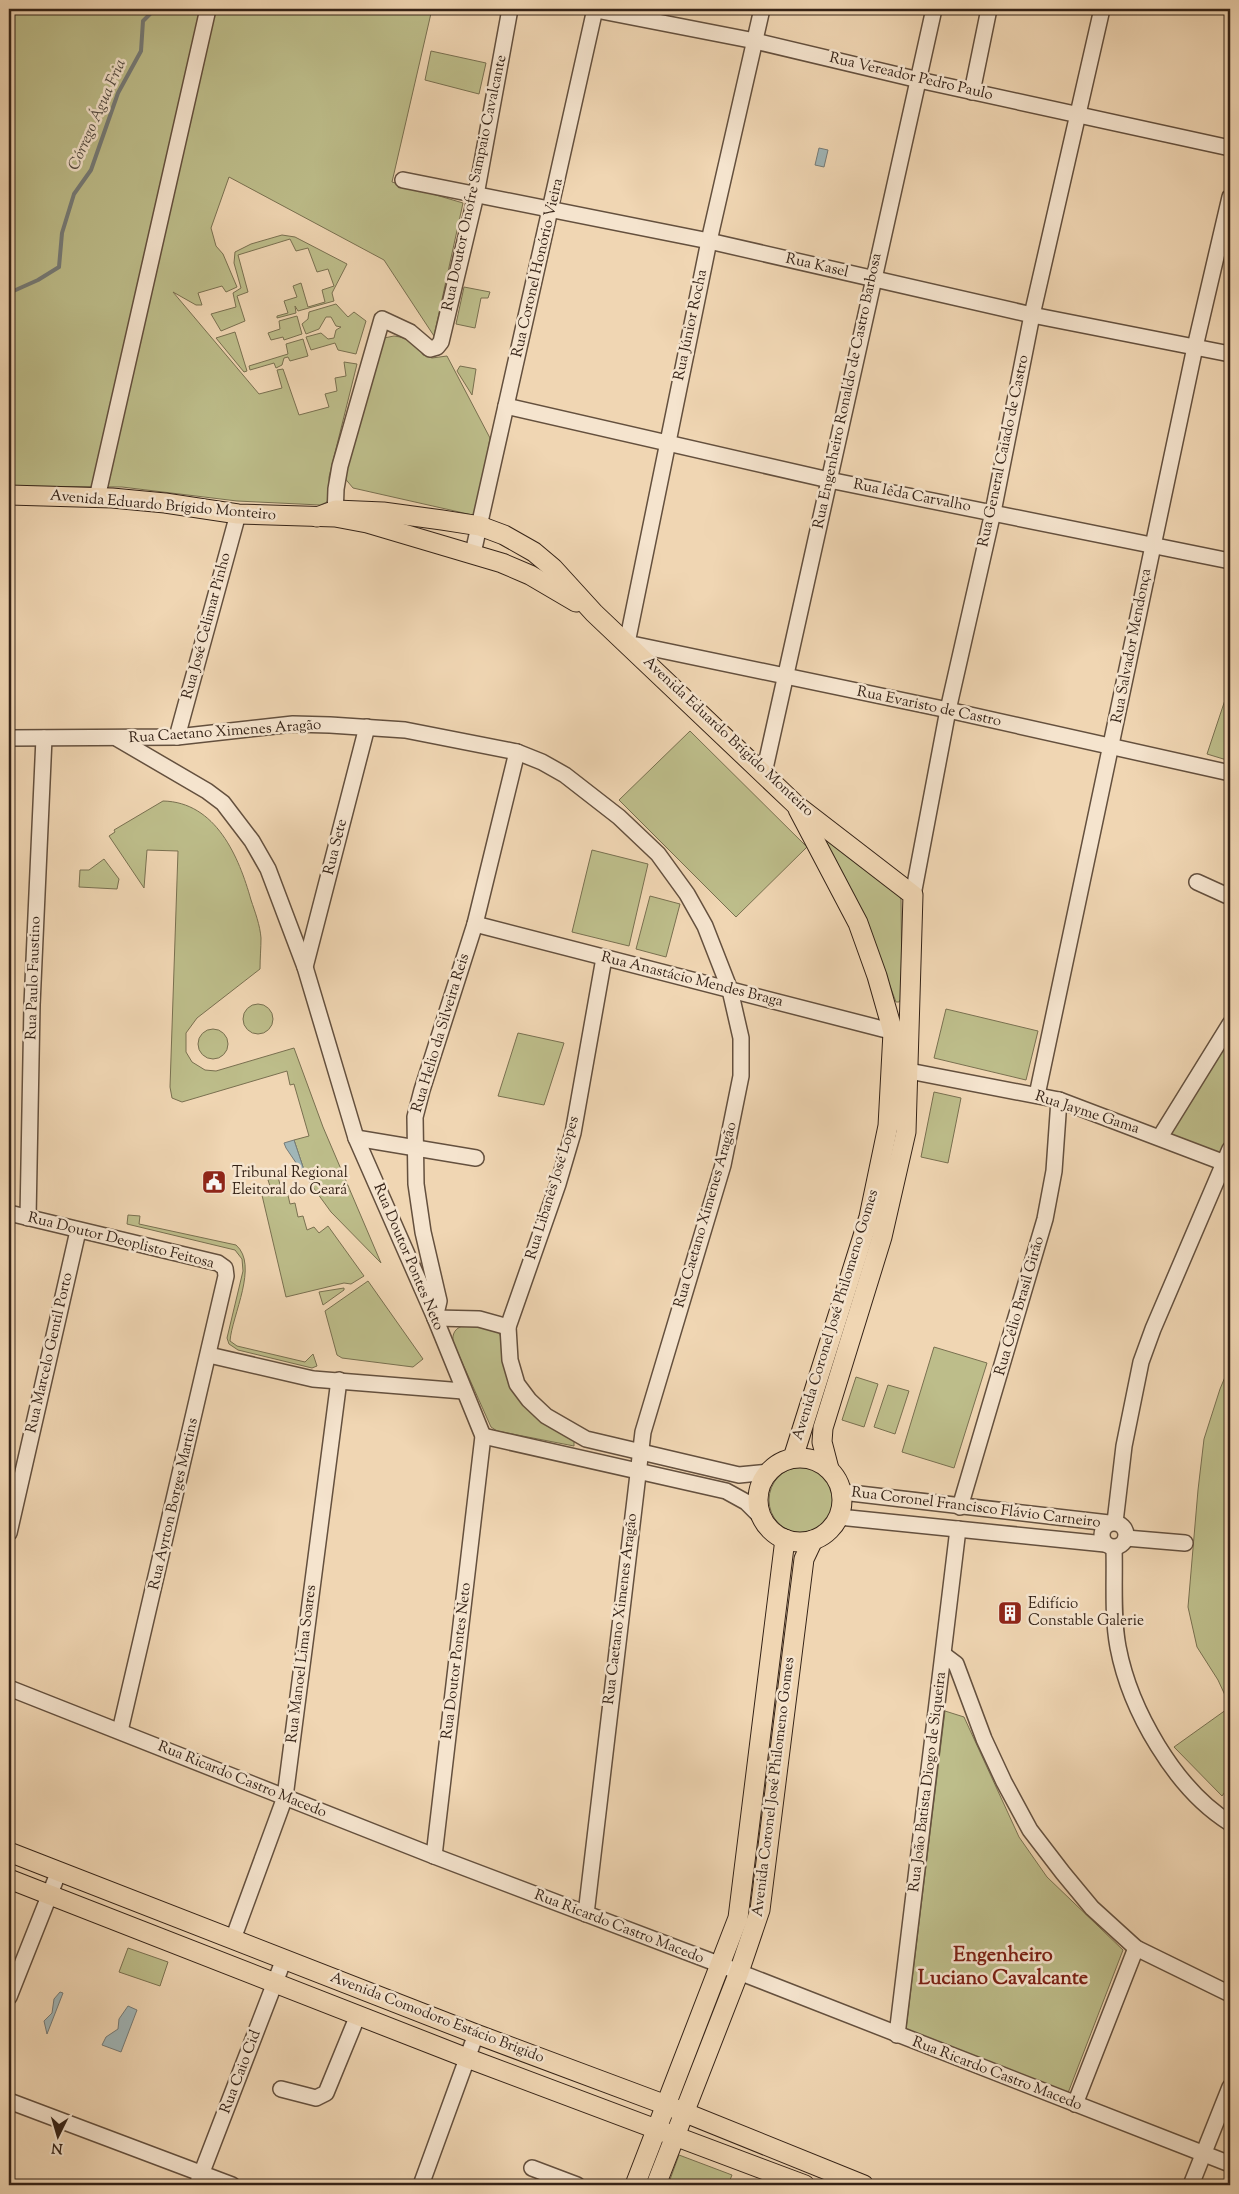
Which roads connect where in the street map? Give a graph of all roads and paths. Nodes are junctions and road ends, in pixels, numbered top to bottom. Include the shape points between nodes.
1 (208, 9) edge
2 (510, 9) edge
3 (594, 9) edge
4 (762, 9) edge
5 (934, 9) edge
6 (989, 9) edge
7 (1102, 9) edge
8 (755, 41) junction
9 (920, 80) junction
10 (972, 92) junction
11 (1079, 115) junction
12 (1230, 148) edge
13 (403, 180) dead end
14 (476, 195) junction
15 (1230, 197) edge
16 (551, 211) junction
17 (709, 241) junction
18 (872, 279) junction
19 (1032, 315) junction
20 (1195, 347) junction
21 (1230, 354) edge
22 (506, 406) junction
23 (667, 443) junction
24 (829, 480) junction
25 (9, 495) edge
26 (97, 498) junction
27 (993, 512) junction
28 (238, 514) junction
29 (329, 515) junction
30 (480, 526) junction
31 (1153, 544) junction
32 (473, 554) junction
33 (1230, 561) edge
34 (594, 613) junction
35 (627, 643) junction
36 (785, 677) junction
37 (948, 710) junction
38 (367, 727) junction
39 (177, 737) junction
40 (9, 738) edge
41 (44, 738) junction
42 (117, 739) junction
43 (1112, 748) junction
44 (517, 752) junction
45 (764, 773) junction
46 (1230, 773) edge
47 (795, 804) junction
48 (1197, 882) dead end
49 (913, 895) junction
50 (1230, 897) edge
51 (475, 924) junction
52 (604, 958) junction
53 (305, 967) junction
54 (730, 990) junction
55 (1230, 1024) edge
56 (901, 1034) junction
57 (910, 1071) junction
58 (1036, 1095) junction
59 (1060, 1100) junction
60 (1160, 1137) junction
61 (356, 1138) junction
62 (414, 1148) junction
63 (476, 1158) dead end
64 (1228, 1159) edge
65 (877, 1176) junction
66 (896, 1181) junction
67 (9, 1213) edge
68 (28, 1218) junction
69 (78, 1231) junction
70 (226, 1276) joint
71 (435, 1318) junction
72 (508, 1327) junction
73 (829, 1344) junction
74 (847, 1351) junction
75 (209, 1354) junction
76 (338, 1380) junction
77 (463, 1392) junction
78 (483, 1436) junction
79 (586, 1439) junction
80 (639, 1453) junction
81 (583, 1457) junction
82 (793, 1458) junction
83 (829, 1469) junction
84 (637, 1472) junction
85 (769, 1472) junction
86 (842, 1492) junction
87 (910, 1502) junction
88 (960, 1507) junction
89 (996, 1511) junction
90 (762, 1518) junction
91 (839, 1518) junction
92 (1112, 1523) junction
93 (908, 1524) junction
94 (958, 1529) junction
95 (994, 1532) junction
96 (9, 1533) edge
97 (1126, 1538) junction
98 (785, 1539) junction
99 (813, 1540) junction
100 (1185, 1543) dead end
101 (1110, 1546) junction
102 (944, 1655) junction
103 (9, 1688) edge
104 (764, 1715) junction
105 (784, 1718) junction
106 (120, 1731) junction
107 (285, 1797) junction
108 (1230, 1823) edge
109 (9, 1852) edge
110 (434, 1856) junction
111 (745, 1869) junction
112 (59, 1871) junction
113 (764, 1871) junction
114 (9, 1879) edge
115 (49, 1896) junction
116 (586, 1914) junction
117 (234, 1939) junction
118 (1136, 1948) junction
119 (284, 1959) junction
120 (721, 1965) junction
121 (739, 1972) junction
122 (275, 1982) junction
123 (1230, 1994) edge
124 (9, 1997) edge
125 (358, 2015) junction
126 (476, 2034) junction
127 (897, 2035) junction
128 (467, 2058) junction
129 (1230, 2087) edge
130 (281, 2089) dead end
131 (9, 2101) edge
132 (1075, 2104) junction
133 (666, 2105) junction
134 (684, 2112) junction
135 (656, 2129) junction
136 (675, 2136) junction
137 (1204, 2154) junction
138 (1230, 2164) edge
139 (532, 2168) dead end
140 (200, 2179) edge
141 (232, 2185) edge
142 (421, 2185) edge
143 (578, 2185) edge
144 (635, 2185) edge
145 (656, 2185) edge
146 (805, 2185) edge
147 (864, 2185) edge
148 (1191, 2185) edge

1 - 26 street
2 - 14 street, Rua Doutor Onofre Sampaio Cavalcante
3 - 8 street, Rua Vereador Pedro Paulo
3 - 16 street, Rua Coronel Honório Vieira
4 - 8 street, Rua Júnior Rocha
5 - 9 street, Rua Engenheiro Ronaldo de Castro Barbosa
6 - 10 street
7 - 11 street, Rua General Caiado de Castro
8 - 9 street, Rua Vereador Pedro Paulo
8 - 17 street, Rua Júnior Rocha
9 - 10 street, Rua Vereador Pedro Paulo
9 - 18 street, Rua Engenheiro Ronaldo de Castro Barbosa
10 - 11 street, Rua Vereador Pedro Paulo
11 - 12 street, Rua Vereador Pedro Paulo
11 - 19 street, Rua General Caiado de Castro
13 - 14 street, Rua Kasel
14 - 16 street, Rua Kasel
14 - 29 street, Rua Doutor Onofre Sampaio Cavalcante via 441,342 430,349 410,332 382,318
15 - 20 street, Rua Salvador Mendonça
16 - 17 street, Rua Kasel
16 - 22 street, Rua Coronel Honório Vieira
17 - 18 street, Rua Kasel
17 - 23 street, Rua Júnior Rocha
18 - 19 street, Rua Kasel
18 - 24 street, Rua Engenheiro Ronaldo de Castro Barbosa
19 - 20 street, Rua Kasel
19 - 27 street, Rua General Caiado de Castro
20 - 21 street, Rua Kasel
20 - 31 street, Rua Salvador Mendonça
22 - 23 street, Rua Iêda Carvalho
22 - 30 street, Rua Coronel Honório Vieira
23 - 24 street, Rua Iêda Carvalho
23 - 35 street, Rua Júnior Rocha
24 - 27 street, Rua Iêda Carvalho
24 - 36 street, Rua Engenheiro Ronaldo de Castro Barbosa
25 - 26 main road, Avenida Eduardo Brígido Monteiro
26 - 28 main road, Avenida Eduardo Brígido Monteiro via 165,503
27 - 31 street, Rua Iêda Carvalho
27 - 37 street, Rua General Caiado de Castro
28 - 29 main road, Avenida Eduardo Brígido Monteiro
28 - 39 street, Rua José Celimar Pinho
29 - 30 main road, Avenida Eduardo Brígido Monteiro via 399,514
29 - 32 main road, Avenida Eduardo Brígido Monteiro
30 - 32 street, Rua Coronel Honório Vieira
30 - 34 main road, Avenida Eduardo Brígido Monteiro via 534,552
31 - 33 street, Rua Iêda Carvalho
31 - 43 street, Rua Salvador Mendonça
32 - 34 main road, Avenida Eduardo Brígido Monteiro via 530,575
34 - 35 main road, Avenida Eduardo Brígido Monteiro
35 - 36 street, Rua Evaristo de Castro
35 - 45 main road, Avenida Eduardo Brígido Monteiro
36 - 37 street, Rua Evaristo de Castro
36 - 45 street, Rua Engenheiro Ronaldo de Castro Barbosa
37 - 43 street, Rua Evaristo de Castro
37 - 49 street, Rua General Caiado de Castro
38 - 39 street, Rua Caetano Ximenes Aragão via 293,724
38 - 44 street, Rua Caetano Ximenes Aragão via 405,730
38 - 53 street, Rua Sete
39 - 42 street, Rua Caetano Ximenes Aragão
40 - 41 street, Rua Caetano Ximenes Aragão
41 - 42 street, Rua Caetano Ximenes Aragão
41 - 68 street, Rua Paulo Faustino via 32,1006
42 - 53 street, Rua Doutor Pontes Neto via 207,790 238,821 268,869
43 - 46 street, Rua Evaristo de Castro
43 - 58 street, Rua Salvador Mendonça
44 - 51 street, Rua Helio da Silveira Reis
44 - 54 street, Rua Caetano Ximenes Aragão via 565,775 619,817 658,854 705,926
45 - 47 main road, Avenida Eduardo Brígido Monteiro
47 - 49 main road, Avenida Eduardo Brígido Monteiro
47 - 56 main road, Avenida Coronel José Philomeno Gomes via 858,923
48 - 50 street
49 - 56 main road, Avenida Coronel José Philomeno Gomes
51 - 52 street, Rua Anastácio Mendes Braga
51 - 62 street, Rua Helio da Silveira Reis via 422,1090 415,1117
52 - 54 street, Rua Anastácio Mendes Braga
52 - 72 street, Rua Libanês José Lopes via 573,1133
53 - 61 street, Rua Doutor Pontes Neto
54 - 56 street, Rua Anastácio Mendes Braga
54 - 80 street, Rua Caetano Ximenes Aragão via 741,1038 741,1076 735,1110 723,1165
55 - 60 street
56 - 57 main road, Avenida Coronel José Philomeno Gomes
56 - 65 main road, Avenida Coronel José Philomeno Gomes via 888,1126
57 - 58 street, Rua Jayme Gama
57 - 66 main road, Avenida Coronel José Philomeno Gomes via 906,1132
58 - 59 street, Rua Jayme Gama
59 - 60 street, Rua Jayme Gama
59 - 88 street, Rua Célio Brasil Girão via 1045,1219
60 - 64 street, Rua Jayme Gama
61 - 62 street
61 - 71 street, Rua Doutor Pontes Neto
62 - 63 street
62 - 71 street, Rua Helio da Silveira Reis via 423,1232 439,1301
64 - 92 street via 1141,1362
65 - 66 main road
65 - 73 main road, Avenida Coronel José Philomeno Gomes via 868,1217
66 - 74 main road, Avenida Coronel José Philomeno Gomes
67 - 68 street, Rua Doutor Deoplisto Feitosa
68 - 69 street, Rua Doutor Deoplisto Feitosa
69 - 70 street, Rua Doutor Deoplisto Feitosa via 218,1263
69 - 96 street, Rua Marcelo Gentil Porto
70 - 75 street, Rua Ayrton Borges Martins
71 - 72 street via 480,1319
71 - 77 street, Rua Doutor Pontes Neto
72 - 79 street via 510,1360 517,1384 546,1416
73 - 74 main road
73 - 82 main road, Avenida Coronel José Philomeno Gomes
74 - 83 main road, Avenida Coronel José Philomeno Gomes via 823,1428 822,1442
75 - 76 street via 313,1378
75 - 106 street, Rua Ayrton Borges Martins
76 - 77 street
76 - 107 street, Rua Manoel Lima Soares
77 - 78 street, Rua Doutor Pontes Neto
78 - 81 street
78 - 110 street, Rua Doutor Pontes Neto
79 - 80 street
79 - 81 street
80 - 84 street, Rua Caetano Ximenes Aragão
80 - 85 street via 739,1475
81 - 84 street
82 - 83 main road via 812,1460
82 - 85 main road
83 - 86 main road
84 - 90 street via 726,1491 746,1502
84 - 116 street, Rua Caetano Ximenes Aragão
85 - 90 main road via 758,1494
86 - 87 street, Rua Coronel Francisco Flávio Carneiro
86 - 91 main road
87 - 88 street, Rua Coronel Francisco Flávio Carneiro
87 - 93 street
88 - 89 street, Rua Coronel Francisco Flávio Carneiro
89 - 92 street, Rua Coronel Francisco Flávio Carneiro
89 - 95 street
90 - 98 main road via 771,1531
91 - 93 street, Rua Coronel Francisco Flávio Carneiro
91 - 99 main road via 828,1532
92 - 97 street via 1124,1528
92 - 101 street via 1102,1530 1102,1539
93 - 94 street, Rua Coronel Francisco Flávio Carneiro
94 - 95 street, Rua Coronel Francisco Flávio Carneiro
94 - 102 street, Rua João Batista Diogo de Siqueira
95 - 101 street, Rua Coronel Francisco Flávio Carneiro
97 - 100 street
97 - 101 street via 1124,1543
98 - 99 main road
98 - 104 main road, Avenida Coronel José Philomeno Gomes
99 - 105 main road, Avenida Coronel José Philomeno Gomes via 804,1559
101 - 108 street via 1118,1645 1135,1703 1175,1770 1200,1799
102 - 118 street via 956,1664 984,1739 1030,1830 1092,1908
102 - 127 street, Rua João Batista Diogo de Siqueira
103 - 106 street, Rua Ricardo Castro Macedo
104 - 105 main road
104 - 111 main road, Avenida Coronel José Philomeno Gomes
105 - 113 main road, Avenida Coronel José Philomeno Gomes
106 - 107 street, Rua Ricardo Castro Macedo
107 - 110 street, Rua Ricardo Castro Macedo
107 - 117 street, Rua Manoel Lima Soares
109 - 112 main road, Avenida Comodoro Estácio Brigido
110 - 116 street, Rua Ricardo Castro Macedo
111 - 113 main road
111 - 120 main road, Avenida Coronel José Philomeno Gomes via 738,1918
112 - 115 street
112 - 117 main road, Avenida Comodoro Estácio Brigido
113 - 121 main road, Avenida Coronel José Philomeno Gomes via 757,1923
114 - 115 main road, Avenida Comodoro Estácio Brigido
115 - 122 main road, Avenida Comodoro Estácio Brigido
115 - 124 street
116 - 120 street, Rua Ricardo Castro Macedo
117 - 119 main road, Avenida Comodoro Estácio Brigido
118 - 123 street
118 - 132 street
119 - 122 street, Rua Caio Cid
119 - 126 main road, Avenida Comodoro Estácio Brigido
120 - 121 street, Rua Ricardo Castro Macedo
120 - 133 main road, Avenida Coronel José Philomeno Gomes
121 - 127 street, Rua Ricardo Castro Macedo
121 - 134 main road, Avenida Coronel José Philomeno Gomes
122 - 125 main road, Avenida Comodoro Estácio Brigido
122 - 140 street, Rua Caio Cid
125 - 128 main road, Avenida Comodoro Estácio Brigido
125 - 130 street via 326,2092 316,2098
126 - 128 street
126 - 133 main road, Avenida Comodoro Estácio Brigido
127 - 132 street, Rua Ricardo Castro Macedo
128 - 135 main road, Avenida Comodoro Estácio Brigido
128 - 142 street
129 - 137 street
131 - 140 street
132 - 137 street, Rua Ricardo Castro Macedo
133 - 134 main road, Avenida Comodoro Estácio Brigido
133 - 135 main road, Avenida Coronel José Philomeno Gomes
134 - 136 main road, Avenida Coronel José Philomeno Gomes
134 - 147 main road, Avenida Comodoro Estácio Brigido
135 - 136 main road, Avenida Comodoro Estácio Brigido
135 - 144 main road, Avenida Coronel José Philomeno Gomes
136 - 145 main road, Avenida Coronel José Philomeno Gomes
136 - 146 main road, Avenida Comodoro Estácio Brigido
137 - 138 street, Rua Ricardo Castro Macedo
137 - 148 street
139 - 143 street
140 - 141 street

